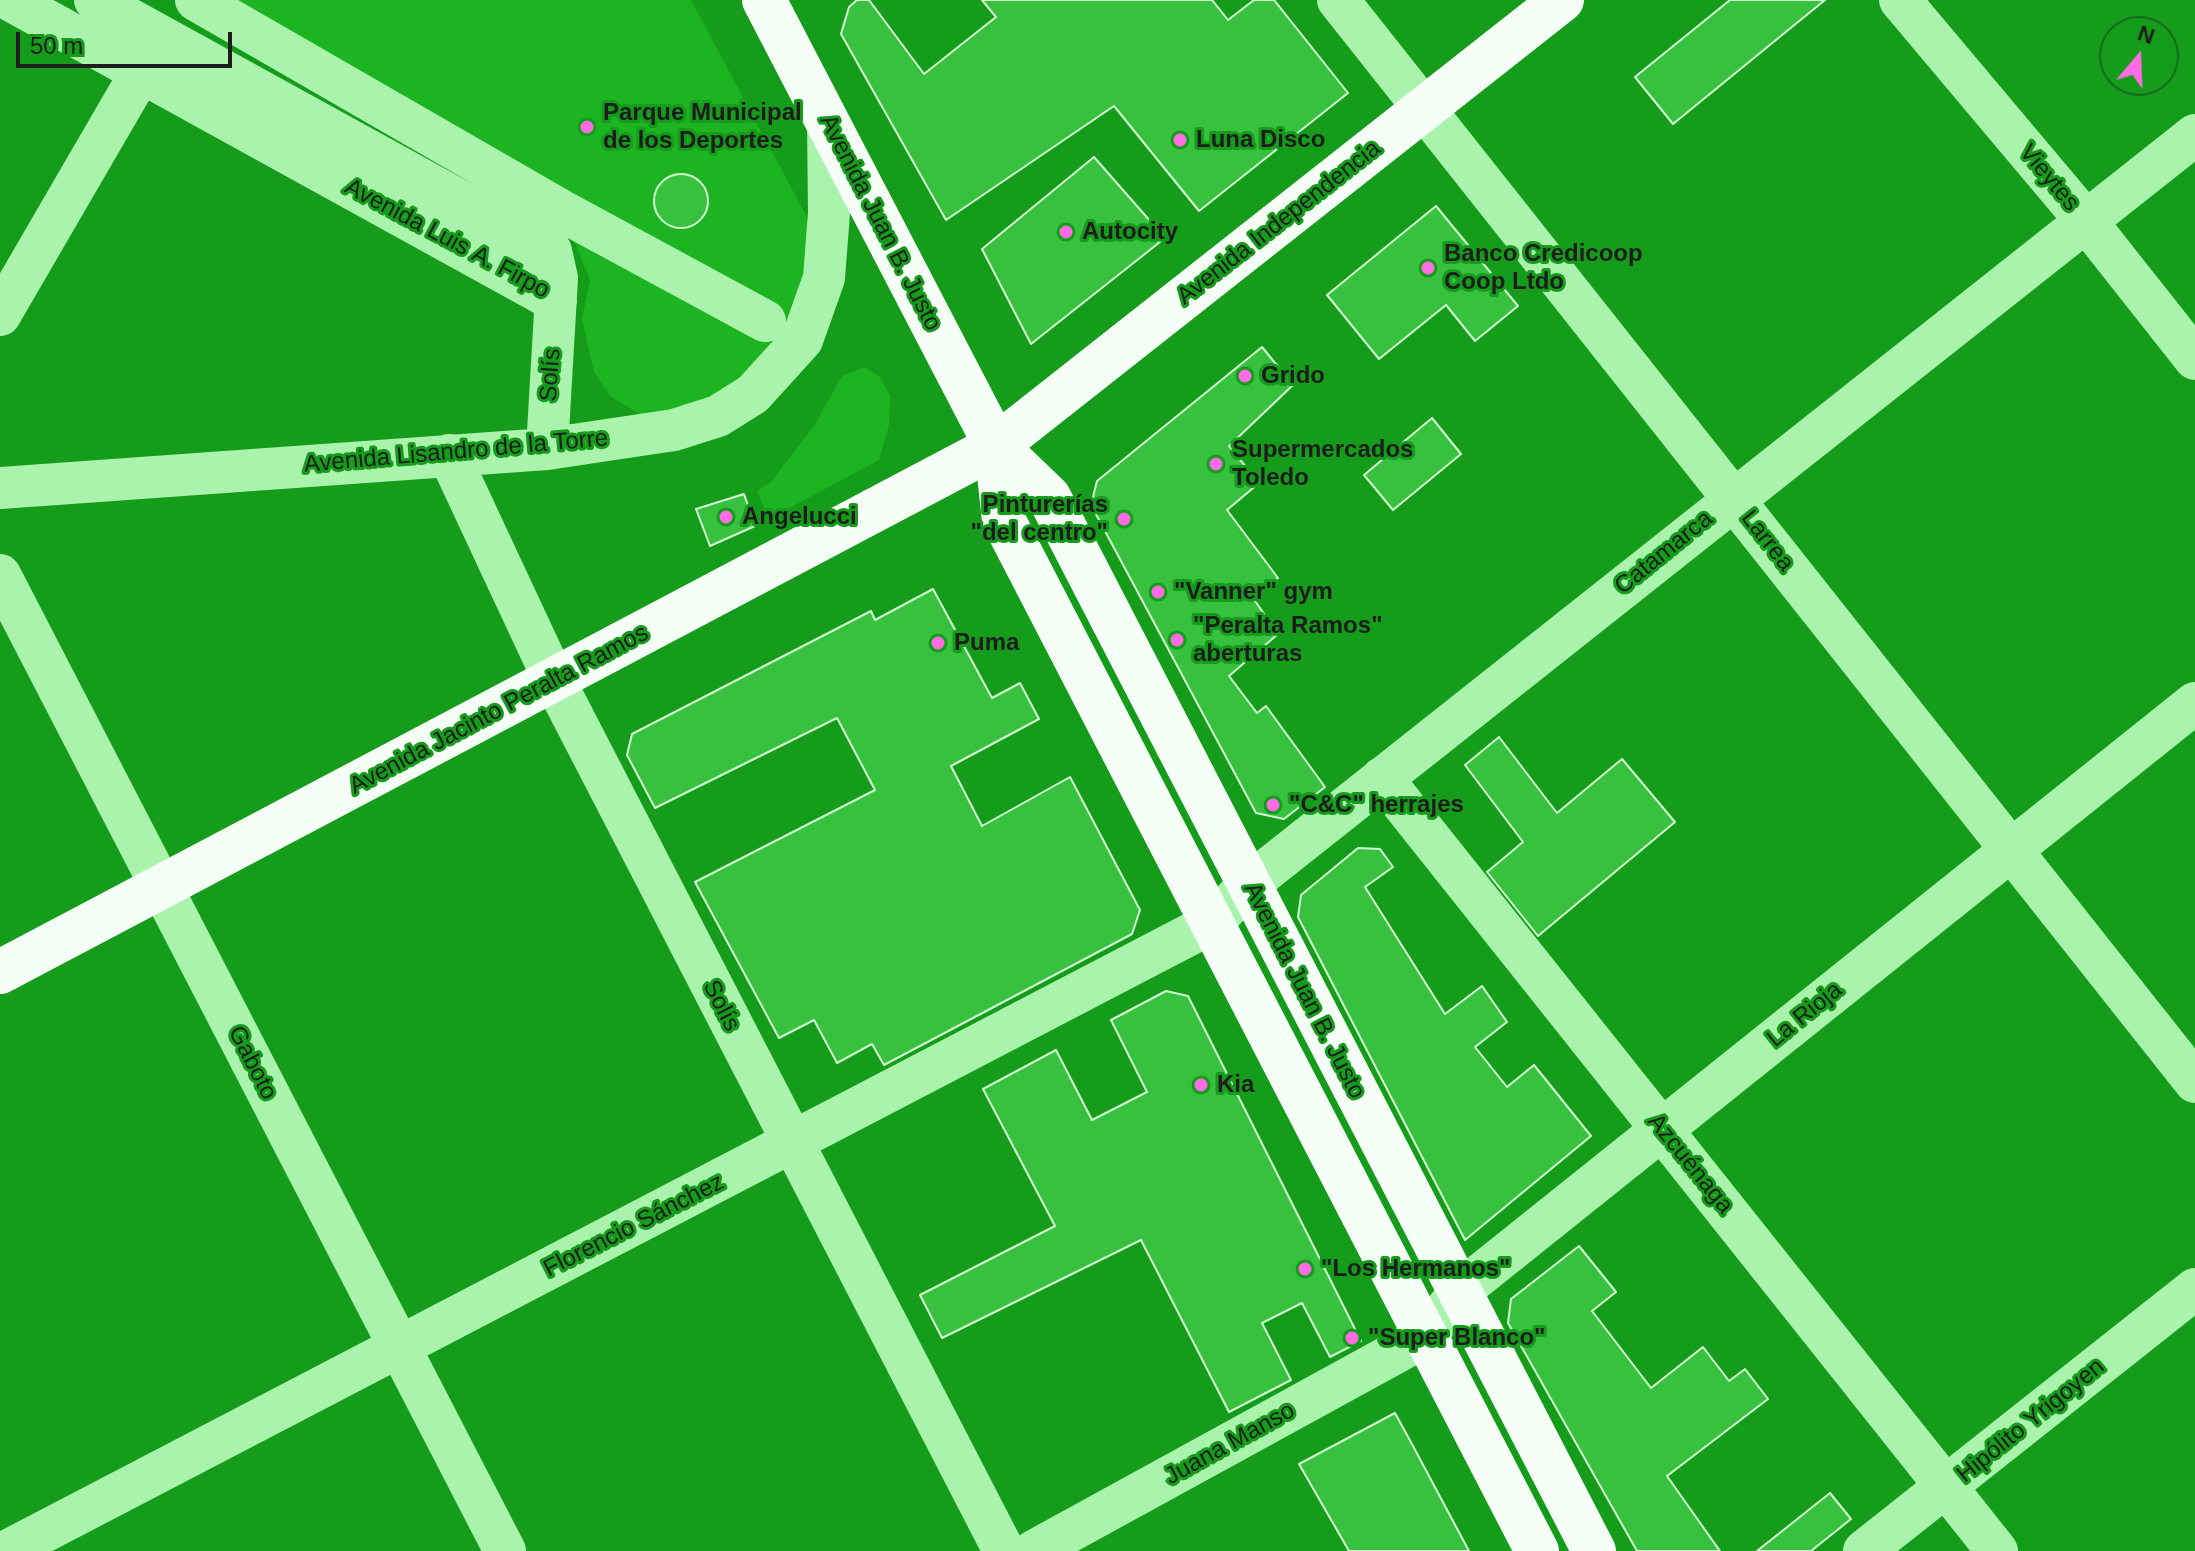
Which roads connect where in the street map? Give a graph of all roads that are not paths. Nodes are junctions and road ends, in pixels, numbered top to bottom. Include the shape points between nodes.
1 (10, 0) edge
2 (95, 0) edge
3 (196, 0) edge
4 (1338, 0) edge
5 (1562, 0) edge
6 (1900, 0) edge
7 (777, 5) edge
8 (162, 37) junction
9 (142, 72) junction
10 (1425, 109) junction
11 (828, 122) junction
12 (2195, 135) edge
13 (2086, 221) junction
14 (556, 301) junction
15 (0, 315) edge
16 (765, 321) dead end
17 (2195, 359) edge
18 (996, 446) junction
19 (547, 449) junction
20 (449, 455) junction
21 (0, 488) edge
22 (1733, 498) junction
23 (0, 575) edge
24 (555, 682) junction
25 (2195, 703) edge
26 (1382, 778) junction
27 (2010, 848) junction
28 (1249, 884) junction
29 (161, 888) junction
30 (1212, 923) junction
31 (0, 972) edge
32 (2195, 1082) edge
33 (1664, 1131) junction
34 (791, 1144) junction
35 (2195, 1289) edge
36 (1460, 1291) junction
37 (1426, 1336) junction
38 (400, 1348) junction
39 (1949, 1487) junction
40 (7, 1551) edge
41 (505, 1551) edge
42 (1004, 1551) edge
43 (1034, 1551) edge
44 (1537, 1551) edge
45 (1594, 1551) edge
46 (1864, 1551) edge
47 (1997, 1551) edge

1 - 9 street, Avenida Luis A. Firpo
2 - 8 street, Avenida Luis A. Firpo
3 - 16 street
4 - 10 street, Larrea
5 - 10 main road, Avenida Independencia
6 - 13 street, Vieytes
7 - 11 main road, Avenida Juan B. Justo
8 - 9 street
8 - 14 street, Avenida Luis A. Firpo via 551,251
9 - 14 street, Avenida Luis A. Firpo
9 - 15 street
10 - 18 main road, Avenida Independencia
10 - 22 street, Larrea
11 - 18 main road, Avenida Juan B. Justo
11 - 19 street, Avenida Lisandro de la Torre via 824,278 802,340 753,394 718,416 674,430
12 - 13 street, Catamarca
13 - 17 street, Vieytes
13 - 22 street, Catamarca
14 - 19 street, Solís
18 - 24 main road, Avenida Jacinto Peralta Ramos
18 - 28 main road, Avenida Juan B. Justo via 1049,497
18 - 30 main road, Avenida Juan B. Justo via 1004,521
19 - 20 street, Avenida Lisandro de la Torre
20 - 21 street, Avenida Lisandro de la Torre
20 - 24 street, Solís
22 - 26 street, Catamarca
22 - 27 street, Larrea
23 - 29 street, Gaboto
24 - 29 main road, Avenida Jacinto Peralta Ramos
24 - 34 street, Solís
25 - 27 street, La Rioja
26 - 28 street, Catamarca
26 - 33 street, Azcuénaga
27 - 32 street, Larrea
27 - 33 street, La Rioja
28 - 30 street, Florencio Sánchez
28 - 36 main road, Avenida Juan B. Justo
29 - 31 main road, Avenida Jacinto Peralta Ramos
29 - 38 street, Gaboto
30 - 34 street, Florencio Sánchez
30 - 37 main road, Avenida Juan B. Justo
33 - 36 street, La Rioja
33 - 39 street, Azcuénaga
34 - 38 street, Florencio Sánchez
34 - 42 street, Solís
35 - 39 street, Hipólito Yrigoyen
36 - 37 street, La Rioja
36 - 45 main road, Avenida Juan B. Justo
37 - 43 street, Juana Manso
37 - 44 main road, Avenida Juan B. Justo
38 - 40 street, Florencio Sánchez
38 - 41 street, Gaboto
39 - 46 street, Hipólito Yrigoyen
39 - 47 street, Azcuénaga

